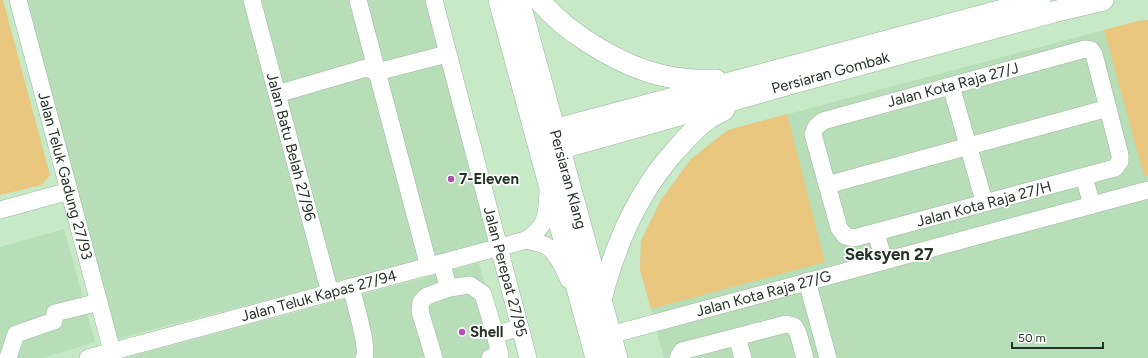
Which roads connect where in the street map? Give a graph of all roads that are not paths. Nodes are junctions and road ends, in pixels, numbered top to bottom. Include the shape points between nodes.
1 (18, 0) edge
2 (252, 0) edge
3 (358, 0) edge
4 (434, 0) edge
5 (500, 0) edge
6 (519, 0) edge
7 (539, 0) edge
8 (1040, 0) edge
9 (1103, 0) edge
10 (1014, 4) edge
11 (992, 6) edge
12 (447, 54) junction
13 (377, 72) junction
14 (755, 86) junction
15 (953, 93) dead end
16 (277, 94) junction
17 (1108, 108) junction
18 (557, 140) junction
19 (968, 146) junction
20 (1120, 161) joint
21 (1084, 177) junction
22 (548, 178) junction
23 (827, 185) junction
24 (1148, 190) edge
25 (69, 191) junction
26 (982, 194) dead end
27 (1092, 205) junction
28 (0, 210) edge
29 (876, 232) junction
30 (845, 236) joint
31 (526, 240) junction
32 (499, 248) junction
33 (884, 261) junction
34 (435, 265) junction
35 (808, 282) junction
36 (351, 287) junction
37 (449, 288) junction
38 (330, 293) junction
39 (99, 302) junction
40 (592, 305) junction
41 (520, 328) junction
42 (495, 334) junction
43 (610, 334) junction
44 (737, 337) junction
45 (112, 351) junction
46 (367, 357) edge
47 (8, 358) edge
48 (88, 358) edge
49 (434, 358) edge
50 (490, 358) edge
51 (528, 358) edge
52 (596, 358) edge
53 (617, 358) edge
54 (678, 358) edge
55 (742, 358) edge
56 (805, 358) edge
57 (828, 358) edge

1 - 25 street, Jalan Teluk Gadung 27/93
2 - 16 street, Jalan Batu Belah 27/96
3 - 13 street
4 - 12 street, Jalan Perepat 27/95
5 - 22 main road, Persiaran Klang
6 - 18 main road, Persiaran Klang
7 - 14 main road via 573,32 603,52 631,66 681,79
8 - 10 main road, Persiaran Gombak
9 - 14 main road, Persiaran Gombak
10 - 11 main road, Persiaran Gombak
11 - 14 main road, Persiaran Gombak
12 - 13 street
12 - 32 street, Jalan Perepat 27/95
13 - 16 street via 366,68
13 - 34 street
14 - 18 main road, Persiaran Gombak
14 - 40 main road via 694,130 660,168 632,214
15 - 19 street
16 - 38 street, Jalan Batu Belah 27/96
17 - 19 street
17 - 20 street, Jalan Kota Raja 27/J
17 - 23 street, Jalan Kota Raja 27/J via 1094,54 1091,50 1085,49 823,121 813,134
18 - 40 main road, Persiaran Klang
19 - 23 street
19 - 26 street
20 - 21 street, Jalan Kota Raja 27/H via 1115,168
21 - 27 street
21 - 29 street, Jalan Kota Raja 27/H
22 - 31 street via 546,219 537,233
22 - 40 main road, Persiaran Klang
23 - 30 street, Jalan Kota Raja 27/J via 839,228
24 - 27 street, Jalan Kota Raja 27/G
25 - 28 street
25 - 39 street, Jalan Teluk Gadung 27/93
27 - 33 street, Jalan Kota Raja 27/G
29 - 30 street, Jalan Kota Raja 27/H via 854,238
29 - 33 street
31 - 32 street, Jalan Teluk Kapas 27/94
31 - 40 street via 548,247 558,258 568,277
32 - 34 street, Jalan Teluk Kapas 27/94
32 - 41 street, Jalan Perepat 27/95
33 - 35 street, Jalan Kota Raja 27/G
34 - 36 street, Jalan Teluk Kapas 27/94
34 - 37 street
35 - 43 street, Jalan Kota Raja 27/G
35 - 57 street
36 - 38 street, Jalan Teluk Kapas 27/94
36 - 46 street
37 - 42 street via 470,285 483,294
37 - 49 street via 427,296 421,302 420,311
38 - 45 street, Jalan Teluk Kapas 27/94
39 - 45 street, Jalan Teluk Gadung 27/93
39 - 47 street via 55,313 54,321 16,334
40 - 43 main road, Persiaran Klang
40 - 52 main road, Persiaran Klang
41 - 42 street
41 - 51 street, Jalan Perepat 27/95
42 - 50 street via 500,356
43 - 53 main road, Persiaran Klang
44 - 54 street via 682,351
44 - 55 street
44 - 56 street via 779,325 794,326
45 - 48 street, Jalan Teluk Kapas 27/94

